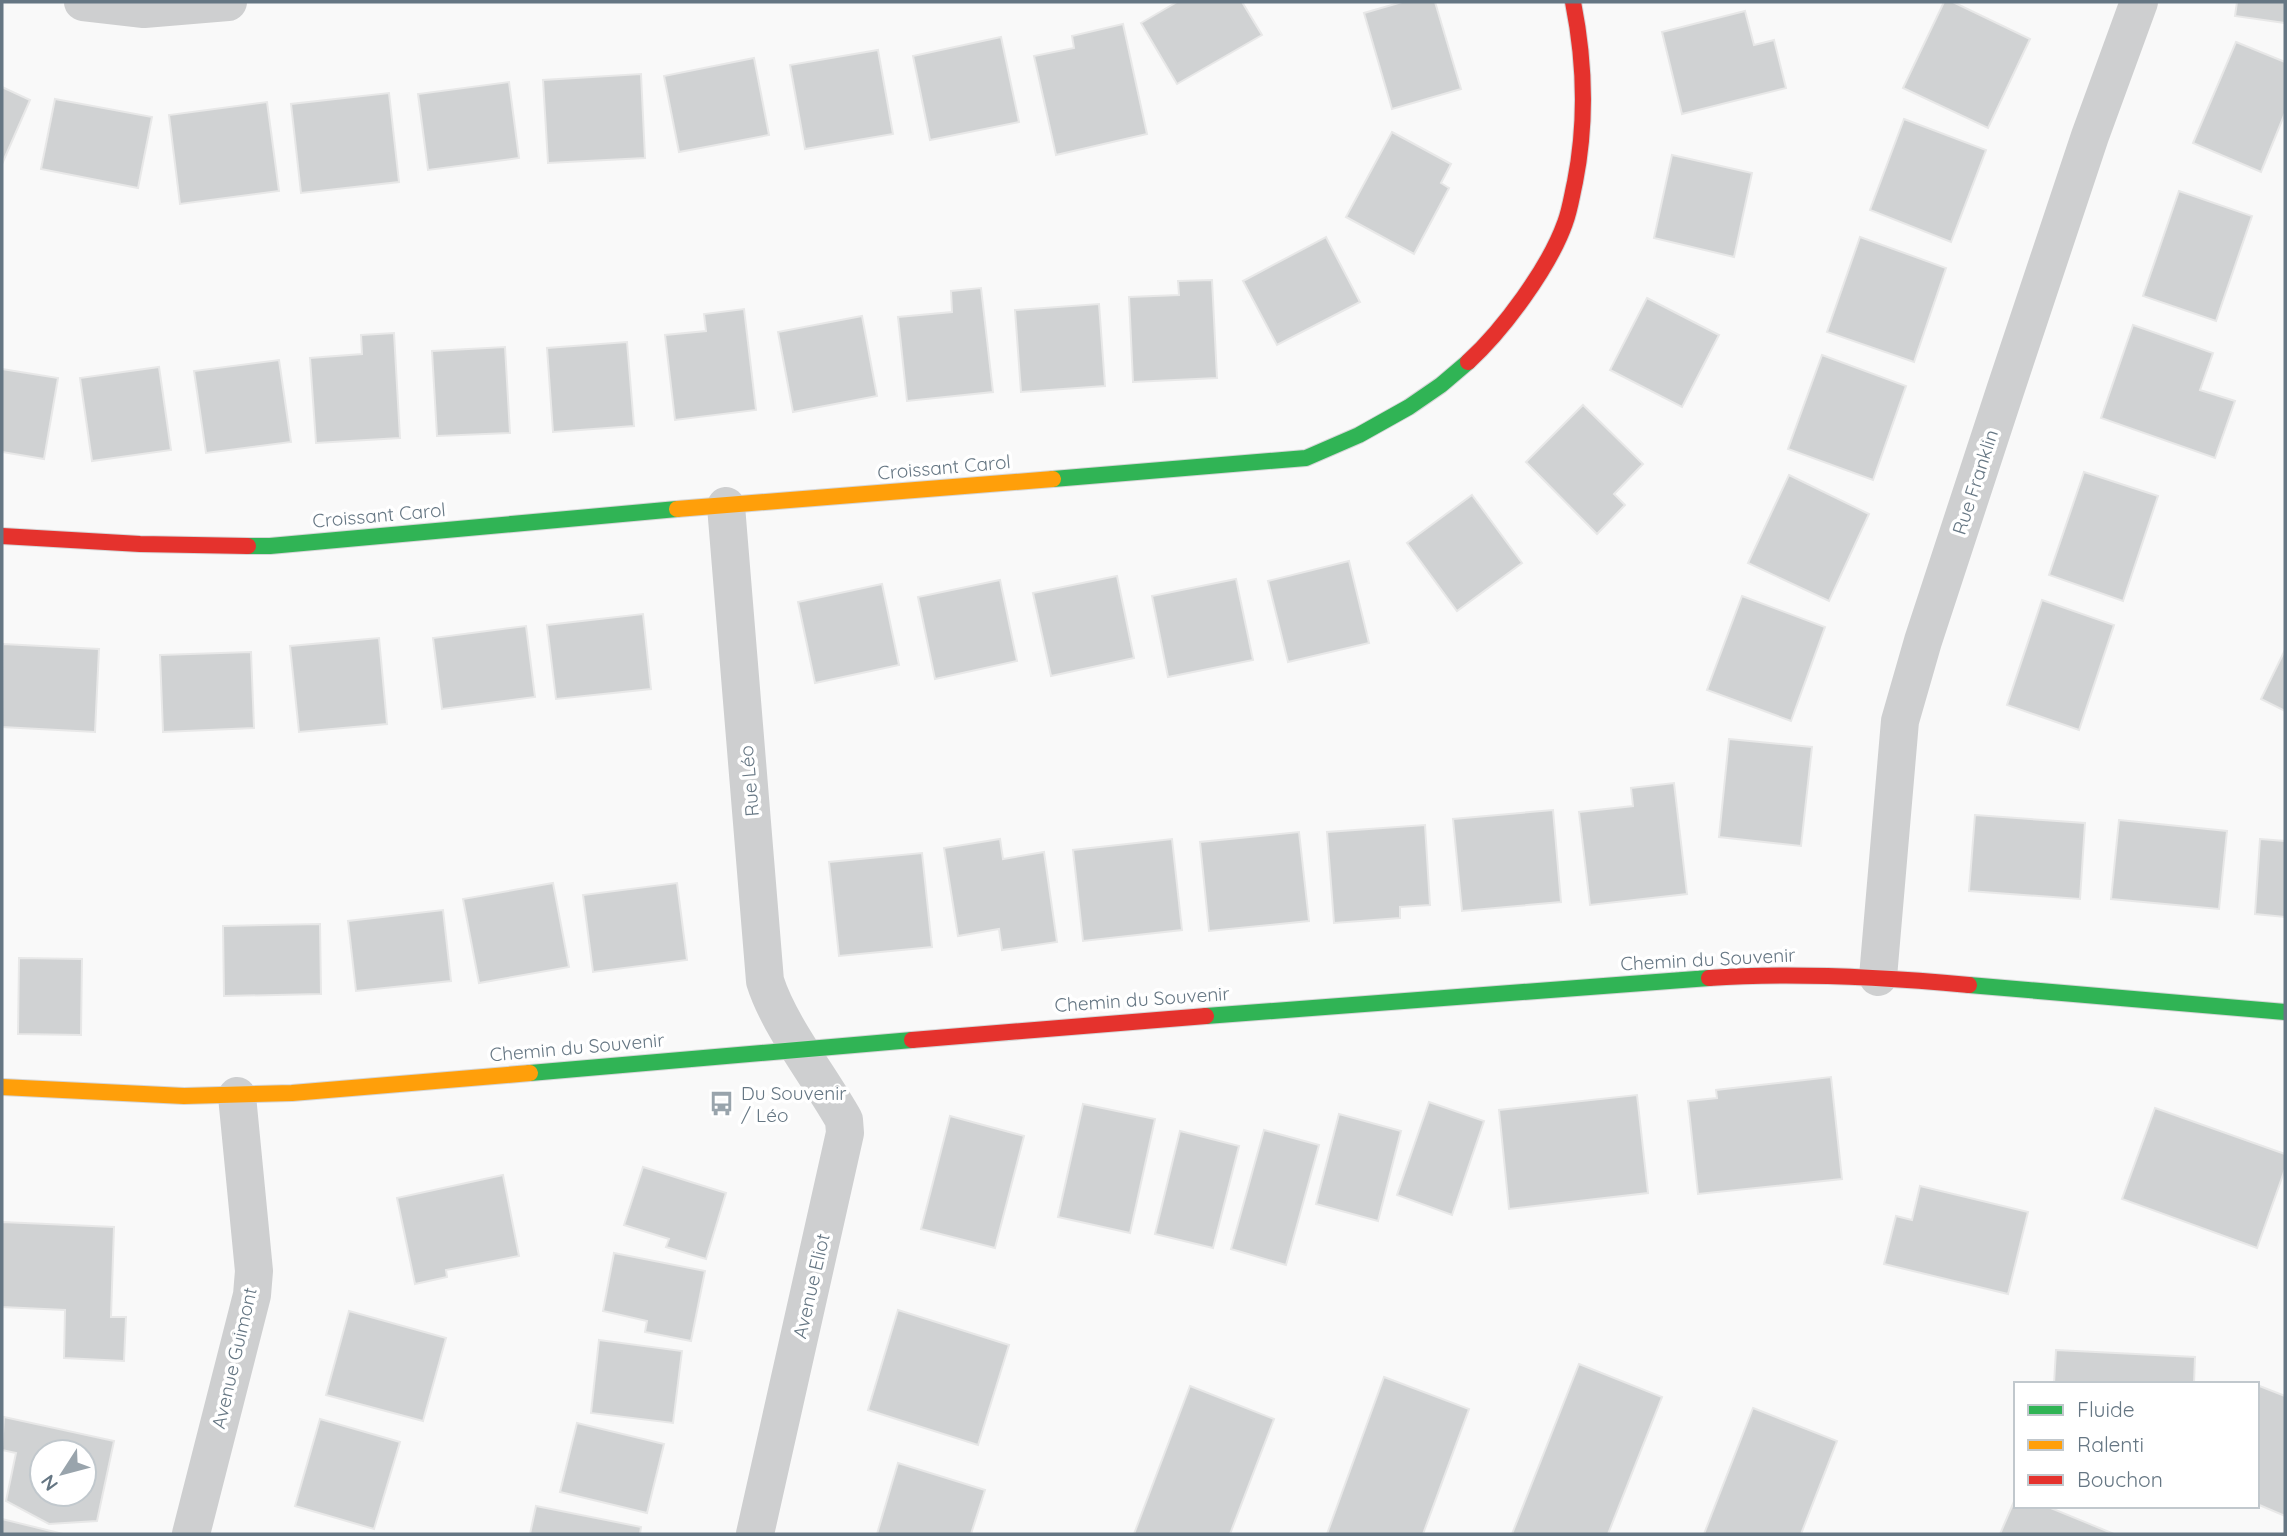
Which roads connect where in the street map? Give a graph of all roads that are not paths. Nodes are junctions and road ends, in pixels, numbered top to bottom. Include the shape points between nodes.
1 (83, 2) edge
2 (228, 2) edge
3 (1573, 2) edge
4 (2139, 2) edge
5 (726, 506) junction
6 (2, 536) edge
7 (1878, 977) junction
8 (2285, 1013) edge
9 (800, 1049) junction
10 (2, 1087) edge
11 (237, 1096) junction
12 (191, 1534) edge
13 (755, 1534) edge

1 - 2 street via 144,9
3 - 5 street, Croissant Carol via 1585,120 1564,227 1530,288 1482,348 1442,385 1397,416 1306,458
4 - 7 street, Rue Franklin via 2090,136 1900,721
5 - 6 street, Croissant Carol via 270,547
5 - 9 street, Rue Léo via 765,981
7 - 8 street, Chemin du Souvenir
7 - 9 street, Chemin du Souvenir via 1690,979
9 - 11 street, Chemin du Souvenir
9 - 13 street, Avenue Eliot via 844,1120 845,1133
10 - 11 street, Chemin du Souvenir
11 - 12 street, Avenue Guimont via 254,1271 252,1295

